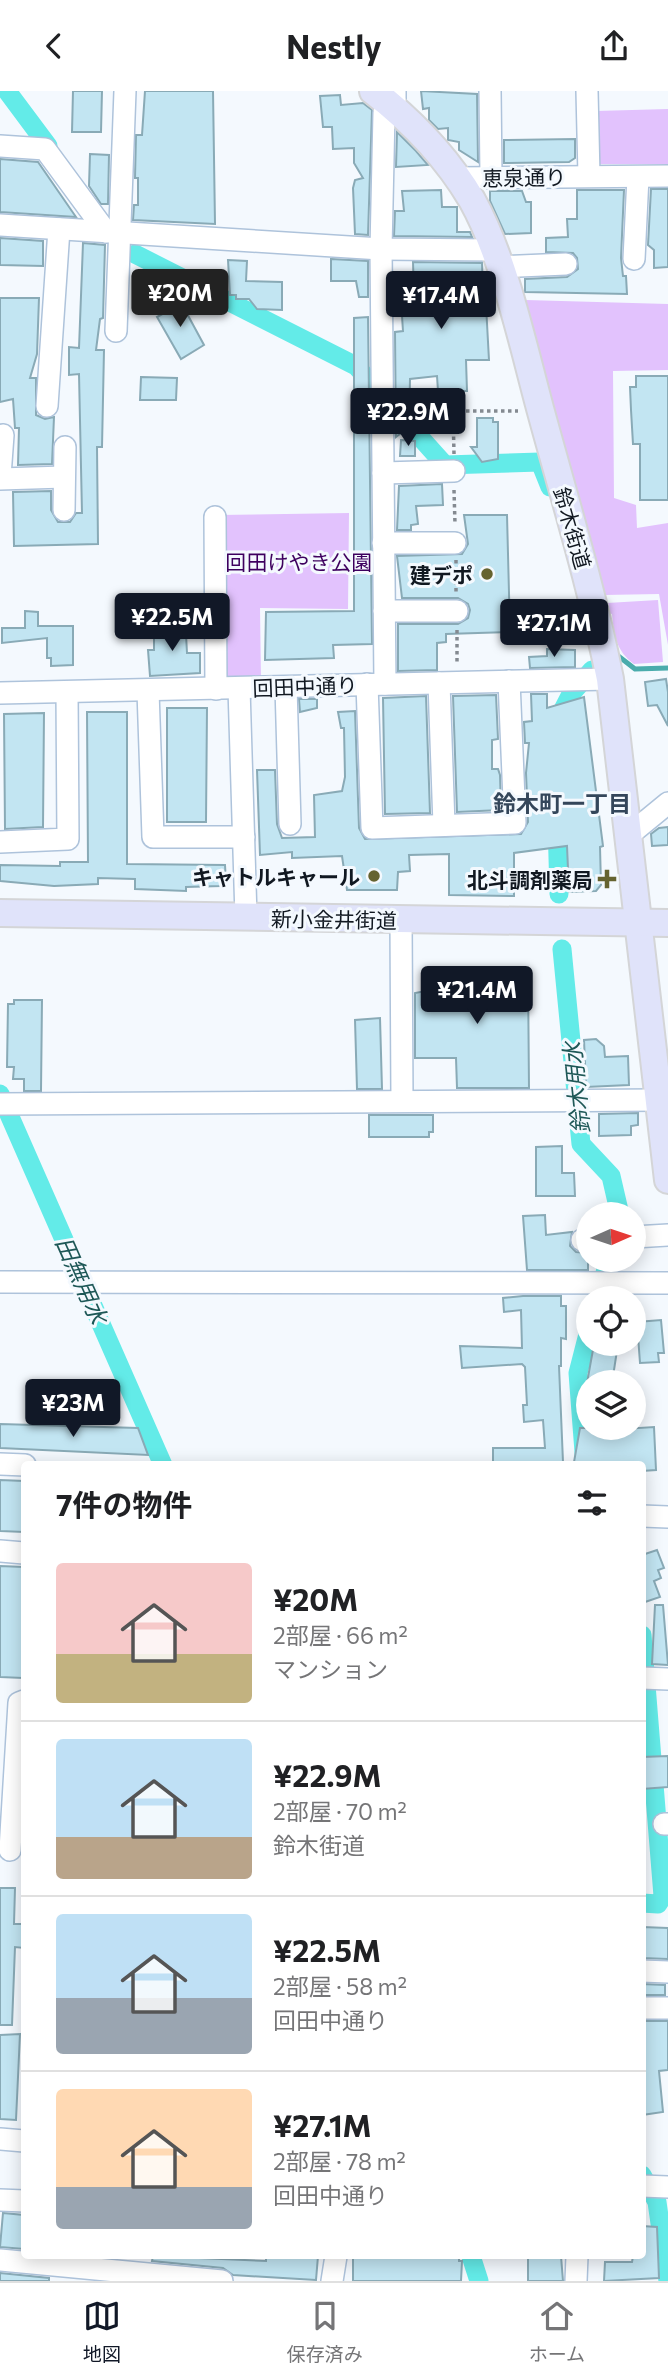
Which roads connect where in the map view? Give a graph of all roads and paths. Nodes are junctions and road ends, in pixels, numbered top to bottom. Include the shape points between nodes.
1 (125, 91) edge
2 (373, 91) edge
3 (490, 91) edge
4 (587, 91) edge
5 (395, 100) edge
6 (0, 146) edge
7 (491, 176) junction
8 (589, 176) junction
9 (668, 176) edge
10 (638, 177) junction
11 (458, 178) junction
12 (0, 225) edge
13 (58, 229) junction
14 (112, 233) junction
15 (381, 249) junction
16 (496, 259) junction
17 (634, 259) dead end
18 (566, 264) dead end
19 (121, 320) dead end
20 (453, 397) dead end
21 (47, 406) dead end
22 (453, 411) junction
23 (541, 411) junction
24 (3, 435) dead end
25 (65, 447) dead end
26 (454, 467) junction
27 (383, 473) junction
28 (64, 477) junction
29 (0, 478) edge
30 (64, 510) dead end
31 (215, 517) dead end
32 (383, 543) junction
33 (455, 543) junction
34 (384, 611) junction
35 (457, 611) junction
36 (592, 680) junction
37 (509, 681) junction
38 (448, 683) junction
39 (376, 684) junction
40 (286, 687) junction
41 (239, 688) junction
42 (216, 689) junction
43 (148, 691) junction
44 (67, 692) junction
45 (0, 694) edge
46 (668, 803) edge
47 (290, 824) dead end
48 (444, 825) junction
49 (629, 835) junction
50 (244, 837) junction
51 (0, 842) edge
52 (0, 913) edge
53 (246, 917) junction
54 (401, 920) junction
55 (638, 922) junction
56 (668, 923) edge
57 (659, 1100) junction
58 (402, 1101) junction
59 (5, 1104) edge
60 (668, 1180) edge
61 (668, 1235) edge
62 (646, 1236) edge
63 (0, 1282) edge
64 (668, 1283) edge
65 (0, 1464) edge
66 (21, 1465) edge
67 (646, 1516) edge
68 (668, 1517) edge
69 (0, 1551) edge
70 (21, 1553) edge
71 (21, 1702) edge
72 (10, 1850) dead end
73 (646, 1971) edge
74 (668, 1972) edge
75 (646, 2008) edge
76 (668, 2008) edge
77 (0, 2139) edge
78 (21, 2141) edge
79 (0, 2200) edge
80 (21, 2201) edge
81 (336, 2259) edge
82 (577, 2259) edge
83 (0, 2260) edge
84 (222, 2281) edge
85 (332, 2281) edge
86 (576, 2281) edge

1 - 14 street
2 - 5 main road, 鈴木街道
3 - 7 street
4 - 8 street, 恵泉通り
5 - 11 main road, 鈴木街道
5 - 15 street via 384,113
6 - 14 street via 45,149
7 - 8 street, 恵泉通り
7 - 11 street, 恵泉通り
8 - 10 street
9 - 10 street
10 - 17 street
11 - 16 main road, 鈴木街道
12 - 13 street
13 - 14 street
13 - 21 street
14 - 15 street
14 - 19 street
15 - 16 street
15 - 27 street
16 - 18 street
16 - 23 main road, 鈴木街道
20 - 22 path
22 - 23 path
22 - 26 path
23 - 36 main road, 鈴木街道 via 598,620
24 - 29 street
25 - 28 street
26 - 27 street
26 - 33 path
27 - 32 street
28 - 29 street
28 - 30 street
31 - 42 street
32 - 33 street
32 - 34 street
33 - 35 path
34 - 35 street
34 - 39 street
35 - 38 path
36 - 37 street, 回田中通り
36 - 49 main road, 鈴木街道
37 - 38 street, 回田中通り
37 - 48 street via 515,823
38 - 39 street, 回田中通り
38 - 48 street
39 - 40 street, 回田中通り
39 - 48 street via 372,828
40 - 41 street, 回田中通り
40 - 47 street
41 - 42 street, 回田中通り
41 - 50 street
42 - 43 street, 回田中通り
43 - 44 street, 回田中通り
43 - 50 street via 153,837
44 - 45 street, 回田中通り
44 - 51 street via 68,839
46 - 49 street
49 - 55 main road, 鈴木街道
50 - 53 street
52 - 53 main road, 新小金井街道
53 - 54 main road, 新小金井街道
54 - 55 main road, 新小金井街道
54 - 58 street
55 - 56 main road, 新小金井街道
55 - 57 main road, 鈴木街道
57 - 58 street
57 - 60 main road, 鈴木街道
58 - 59 street
61 - 62 street
63 - 64 street
65 - 66 street
67 - 68 street
69 - 70 street
71 - 72 street
73 - 74 street
75 - 76 street
77 - 78 street
79 - 80 street
81 - 85 street
82 - 86 street
83 - 84 street

